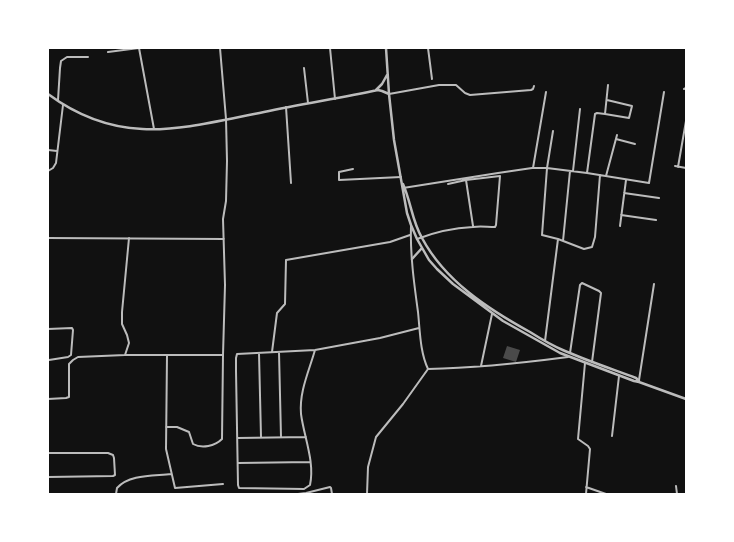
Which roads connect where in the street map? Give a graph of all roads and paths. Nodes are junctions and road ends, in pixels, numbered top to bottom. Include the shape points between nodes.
1 (139, 48) edge
2 (220, 48) edge
3 (330, 48) edge
4 (386, 48) edge
5 (428, 48) edge
6 (108, 52) dead end
7 (88, 57) dead end
8 (304, 68) dead end
9 (388, 75) junction
10 (432, 79) dead end
11 (608, 85) dead end
12 (534, 86) dead end
13 (374, 91) junction
14 (546, 92) dead end
15 (664, 92) dead end
16 (48, 94) edge
17 (389, 94) junction
18 (335, 99) junction
19 (607, 100) junction
20 (58, 101) junction
21 (308, 103) junction
22 (63, 105) junction
23 (286, 108) junction
24 (580, 109) dead end
25 (605, 114) junction
26 (226, 119) junction
27 (686, 121) edge
28 (154, 130) junction
29 (553, 130) dead end
30 (617, 135) dead end
31 (616, 139) junction
32 (635, 144) dead end
33 (48, 150) edge
34 (57, 151) junction
35 (534, 168) junction
36 (547, 168) junction
37 (686, 168) edge
38 (353, 169) dead end
39 (48, 171) edge
40 (572, 171) junction
41 (587, 173) junction
42 (600, 175) junction
43 (606, 176) junction
44 (401, 177) junction
45 (466, 180) junction
46 (626, 180) junction
47 (291, 183) dead end
48 (448, 184) dead end
49 (403, 188) junction
50 (624, 192) junction
51 (659, 198) dead end
52 (621, 215) junction
53 (656, 220) dead end
54 (410, 225) junction
55 (473, 226) junction
56 (620, 226) dead end
57 (410, 235) junction
58 (48, 238) edge
59 (129, 238) junction
60 (421, 238) junction
61 (224, 239) junction
62 (417, 239) junction
63 (558, 239) junction
64 (563, 241) junction
65 (422, 248) junction
66 (412, 259) junction
67 (446, 272) junction
68 (443, 275) junction
69 (654, 284) dead end
70 (476, 297) junction
71 (474, 300) junction
72 (485, 304) junction
73 (483, 307) junction
74 (492, 314) junction
75 (419, 328) junction
76 (48, 329) edge
77 (545, 341) junction
78 (315, 350) junction
79 (562, 350) junction
80 (272, 352) junction
81 (279, 352) junction
82 (259, 353) junction
83 (560, 353) junction
84 (570, 353) junction
85 (125, 355) junction
86 (167, 355) junction
87 (223, 355) junction
88 (568, 357) junction
89 (49, 360) edge
90 (592, 362) junction
91 (585, 363) junction
92 (481, 366) junction
93 (428, 370) junction
94 (619, 376) junction
95 (639, 382) junction
96 (48, 399) edge
97 (686, 399) edge
98 (166, 427) junction
99 (306, 436) junction
100 (612, 436) dead end
101 (260, 437) junction
102 (281, 437) junction
103 (237, 438) junction
104 (48, 453) edge
105 (310, 462) junction
106 (238, 463) junction
107 (171, 474) junction
108 (48, 477) edge
109 (223, 484) dead end
110 (676, 486) dead end
111 (586, 487) junction
112 (116, 494) edge
113 (298, 494) edge
114 (332, 494) edge
115 (367, 494) edge
116 (586, 494) edge
117 (606, 494) edge
118 (677, 494) edge

1 - 6 street
1 - 28 street
2 - 26 street
3 - 18 street
4 - 9 street
5 - 10 street
7 - 20 street via 67,57 61,61
8 - 21 street
9 - 13 street
9 - 17 street
11 - 19 street
12 - 17 street via 531,90 470,95 456,85 439,85
13 - 17 street
13 - 18 street
14 - 35 street
15 - 46 street via 649,183
16 - 20 street
17 - 44 street
18 - 21 street
19 - 25 street
19 - 25 street via 632,106 629,118
20 - 22 street
21 - 23 street
22 - 28 street via 106,124
22 - 34 street
23 - 26 street
23 - 47 street
24 - 40 street
25 - 41 street via 595,114
26 - 28 street
26 - 61 street
27 - 37 street via 677,166
29 - 36 street
30 - 31 street
31 - 32 street
31 - 43 street
33 - 34 street
34 - 39 street via 53,168
35 - 36 street
35 - 49 street
36 - 40 street
36 - 63 street via 542,234
38 - 44 street via 339,172 339,180
40 - 41 street
40 - 64 street
41 - 42 street
42 - 43 street
42 - 64 street via 593,245 584,249
43 - 46 street
44 - 49 street
45 - 48 street
45 - 55 street
45 - 55 street via 501,177 496,226
46 - 50 street
49 - 54 street
49 - 60 street
50 - 51 street
50 - 52 street
52 - 53 street
52 - 56 street
54 - 57 street
54 - 62 street
55 - 60 street
57 - 66 street
57 - 80 street via 390,242 286,260 285,304 277,312
58 - 59 street
59 - 61 street
59 - 85 street via 122,312 122,324 129,343
60 - 62 street
60 - 67 street
61 - 87 street
62 - 65 street
63 - 64 street
63 - 77 street
65 - 66 street
65 - 68 street
66 - 75 street
67 - 68 street
67 - 70 street
68 - 71 street
69 - 95 street
70 - 71 street
70 - 72 street
71 - 73 street
72 - 73 street
72 - 77 street
73 - 74 street
74 - 83 street
74 - 92 street
75 - 78 street
75 - 93 street
76 - 89 street via 73,330 71,355
77 - 79 street
78 - 81 street
78 - 99 street via 302,395
79 - 83 street
79 - 84 street
80 - 81 street
80 - 82 street
81 - 102 street
82 - 101 street
82 - 103 street via 236,355
83 - 88 street
84 - 90 street
84 - 90 street via 582,283 601,293
85 - 86 street
85 - 96 street via 78,357 69,364 69,397
86 - 87 street
86 - 98 street
87 - 98 street via 222,439 212,445 197,446 193,444 189,432 177,427
88 - 91 street
88 - 92 street
90 - 95 street via 636,378
91 - 94 street
91 - 111 street via 578,439 590,449
92 - 93 street
93 - 115 street via 376,437 368,467
94 - 95 street
94 - 100 street
95 - 97 street
98 - 107 street via 166,449
99 - 102 street
99 - 105 street
101 - 102 street
101 - 103 street
103 - 106 street
104 - 108 street via 112,455 115,475
105 - 106 street
105 - 106 street via 311,482 304,489 239,488
107 - 109 street via 175,488
107 - 112 street via 126,481 117,488
110 - 118 street
111 - 116 street
111 - 117 street
113 - 114 street via 330,487

